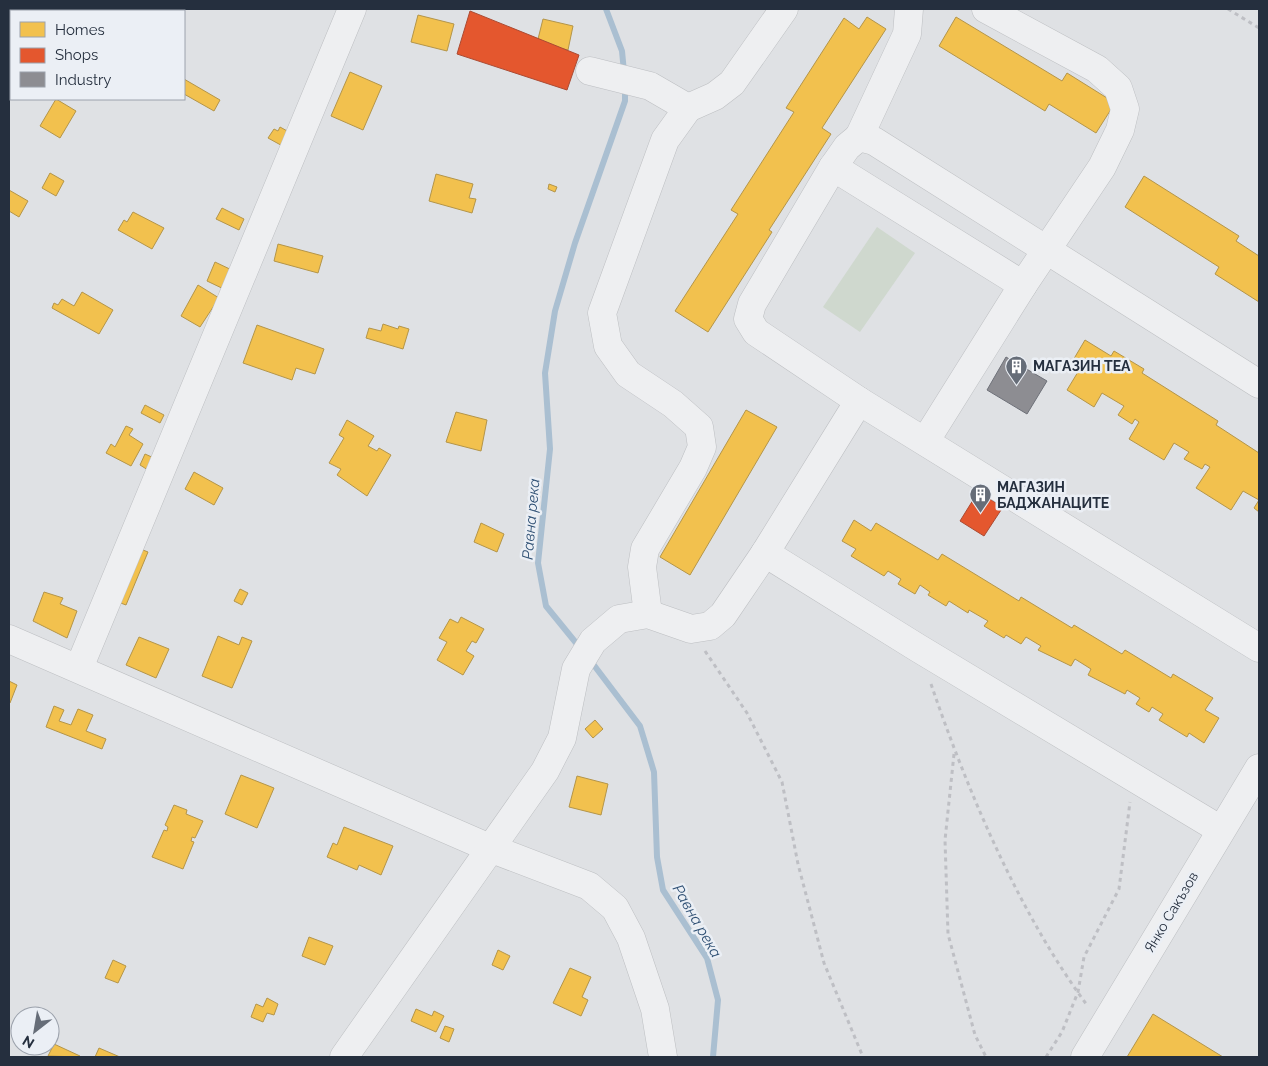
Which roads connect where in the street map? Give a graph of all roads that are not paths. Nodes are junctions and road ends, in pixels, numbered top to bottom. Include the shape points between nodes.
1 (352, 9) edge
2 (784, 9) edge
3 (908, 9) edge
4 (986, 9) edge
5 (590, 71) dead end
6 (688, 108) junction
7 (859, 137) junction
8 (833, 167) junction
9 (1045, 250) junction
10 (1023, 285) junction
11 (1259, 384) edge
12 (859, 401) junction
13 (926, 440) junction
14 (765, 553) junction
15 (648, 614) junction
16 (9, 639) edge
17 (1259, 648) edge
18 (79, 668) junction
19 (1259, 768) edge
20 (1221, 830) junction
21 (492, 848) junction
22 (344, 1057) edge
23 (663, 1057) edge
24 (1084, 1057) edge

1 - 18 street
2 - 6 street via 732,83 715,96
3 - 7 street via 907,34
4 - 9 street via 1097,69 1118,88 1124,109 1120,130 1102,167
5 - 6 street via 650,86
6 - 15 street via 665,140 602,313 608,346 628,374 673,404 699,427 702,447 693,468 645,549 642,567
7 - 8 street via 847,147
7 - 9 street via 874,141
8 - 10 street
8 - 12 street via 752,304 748,318 756,332
9 - 10 street
9 - 11 street
10 - 13 street
12 - 13 street
12 - 14 street
13 - 17 street
14 - 15 street via 723,615 710,626 691,629
14 - 20 street
15 - 21 street via 619,619 593,641 578,666 562,738 545,771
16 - 18 street
18 - 21 street
19 - 20 street, Янко Сакъзов
20 - 24 street, Янко Сакъзов
21 - 22 street
21 - 23 street via 589,886 615,908 630,938 655,1009

